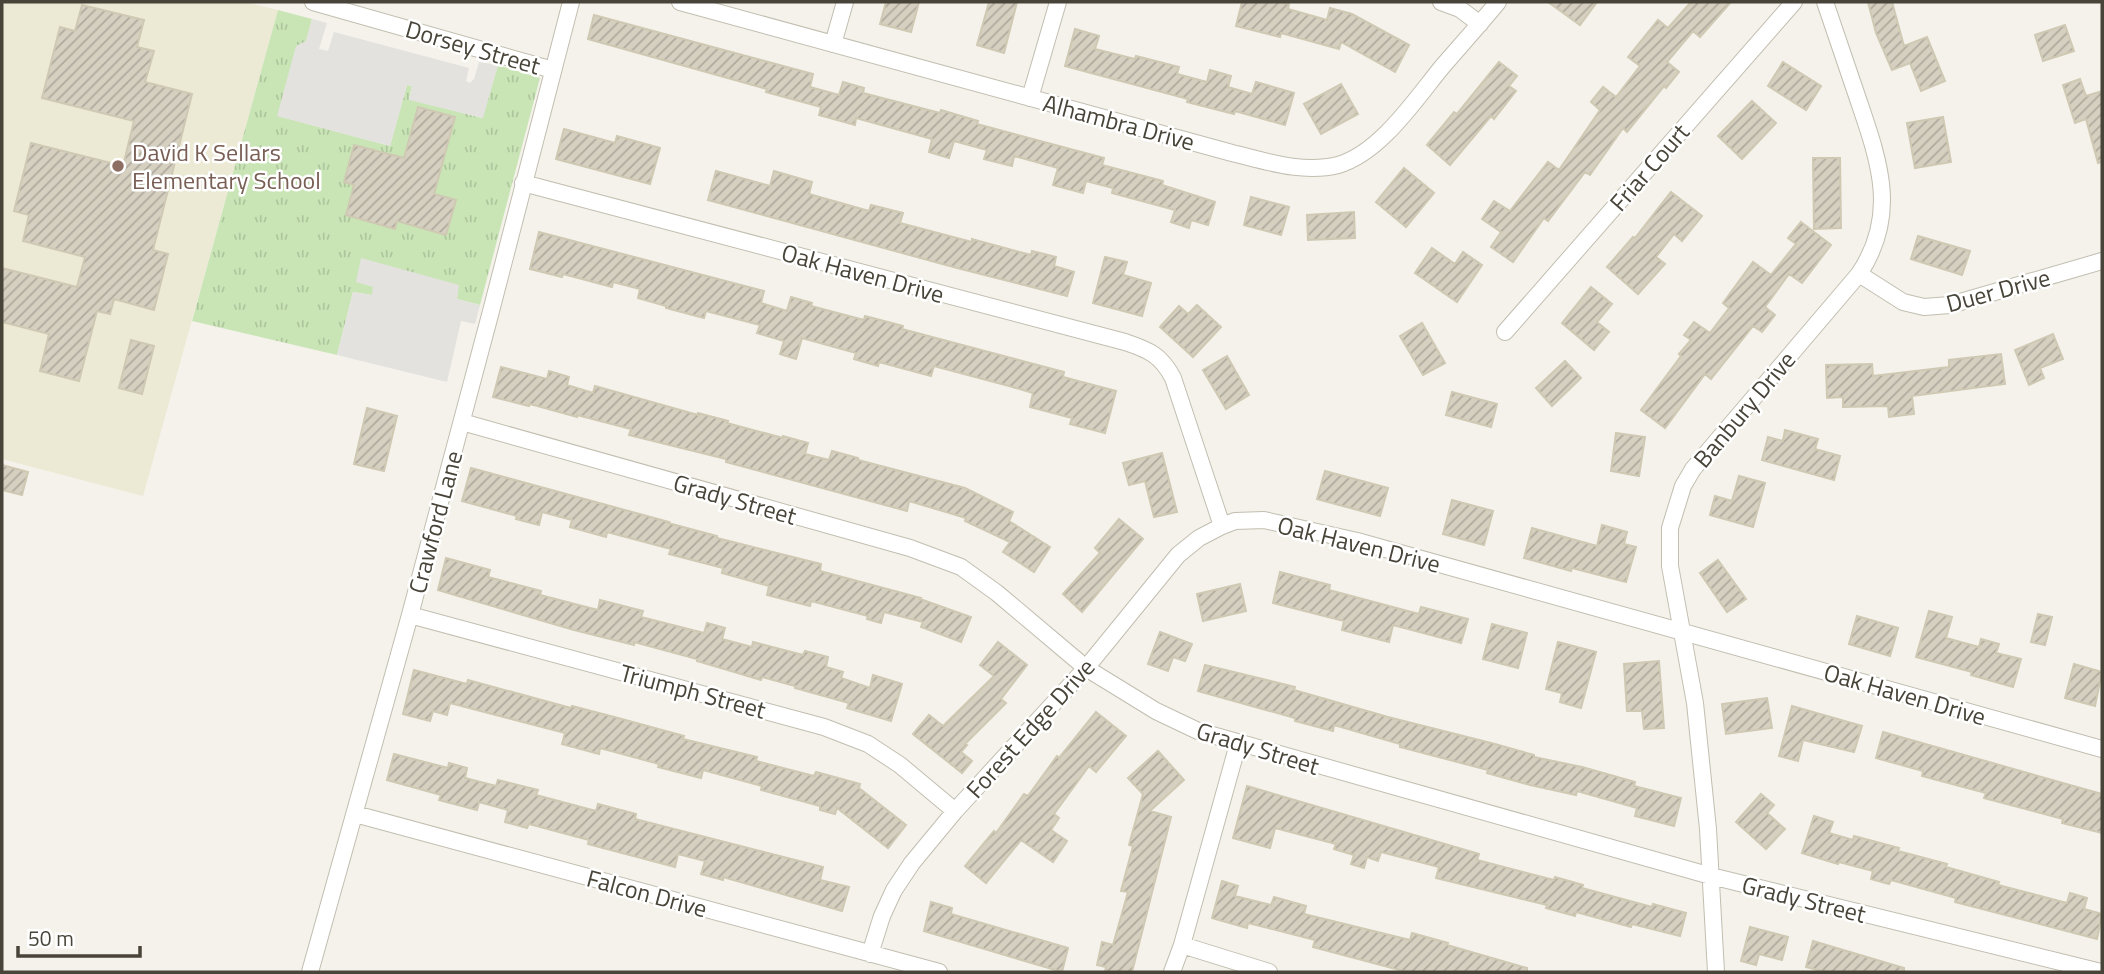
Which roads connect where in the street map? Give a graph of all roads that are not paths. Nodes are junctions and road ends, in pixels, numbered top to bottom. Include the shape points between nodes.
1 (313, 2) edge
2 (571, 2) edge
3 (680, 2) edge
4 (845, 2) edge
5 (1058, 2) edge
6 (1441, 2) edge
7 (1498, 2) edge
8 (1794, 2) edge
9 (1825, 2) edge
10 (353, 7) edge
11 (1480, 24) junction
12 (834, 44) junction
13 (553, 69) junction
14 (1030, 98) junction
15 (523, 183) junction
16 (2102, 261) edge
17 (1859, 274) junction
18 (1505, 332) dead end
19 (461, 422) junction
20 (1222, 526) junction
21 (410, 615) junction
22 (1683, 632) junction
23 (1086, 668) junction
24 (1238, 744) junction
25 (2102, 749) edge
26 (955, 811) junction
27 (355, 814) junction
28 (1711, 876) junction
29 (1182, 944) junction
30 (870, 954) junction
31 (310, 972) edge
32 (939, 972) edge
33 (1172, 972) edge
34 (1269, 972) edge
35 (1716, 972) edge
36 (2101, 972) edge

1 - 10 street, Dorsey Street
2 - 13 street
3 - 12 street, Alhambra Drive
4 - 12 street
5 - 14 street
6 - 11 street
7 - 11 street, Alhambra Drive
8 - 18 street, Friar Court
9 - 17 street, Banbury Drive via 1882,180 1876,240
10 - 13 street, Dorsey Street
11 - 14 street, Alhambra Drive via 1388,131 1359,156 1338,164 1303,167 1277,163
12 - 14 street, Alhambra Drive
13 - 15 street, Crawford Lane
15 - 19 street, Crawford Lane
15 - 20 street, Oak Haven Drive via 1148,350 1165,363 1173,378
16 - 17 street, Duer Drive via 1950,305 1924,307 1903,302
17 - 22 street, Banbury Drive via 1683,486 1669,546
19 - 21 street, Crawford Lane
19 - 23 street, Grady Street via 910,548 961,567
20 - 22 street, Oak Haven Drive via 1264,520 1285,524
20 - 23 street, Forest Edge Drive via 1178,555
21 - 26 street, Triumph Street via 824,727 868,744
21 - 27 street, Crawford Lane
22 - 25 street, Oak Haven Drive
22 - 28 street, Banbury Drive via 1695,703
23 - 24 street, Grady Street via 1156,711
23 - 26 street, Forest Edge Drive
24 - 28 street, Grady Street
24 - 29 street
26 - 30 street, Forest Edge Drive via 894,890
27 - 30 street, Falcon Drive
27 - 31 street, Crawford Lane
28 - 35 street, Banbury Drive
28 - 36 street, Grady Street
29 - 33 street
29 - 34 street
30 - 32 street, Falcon Drive

